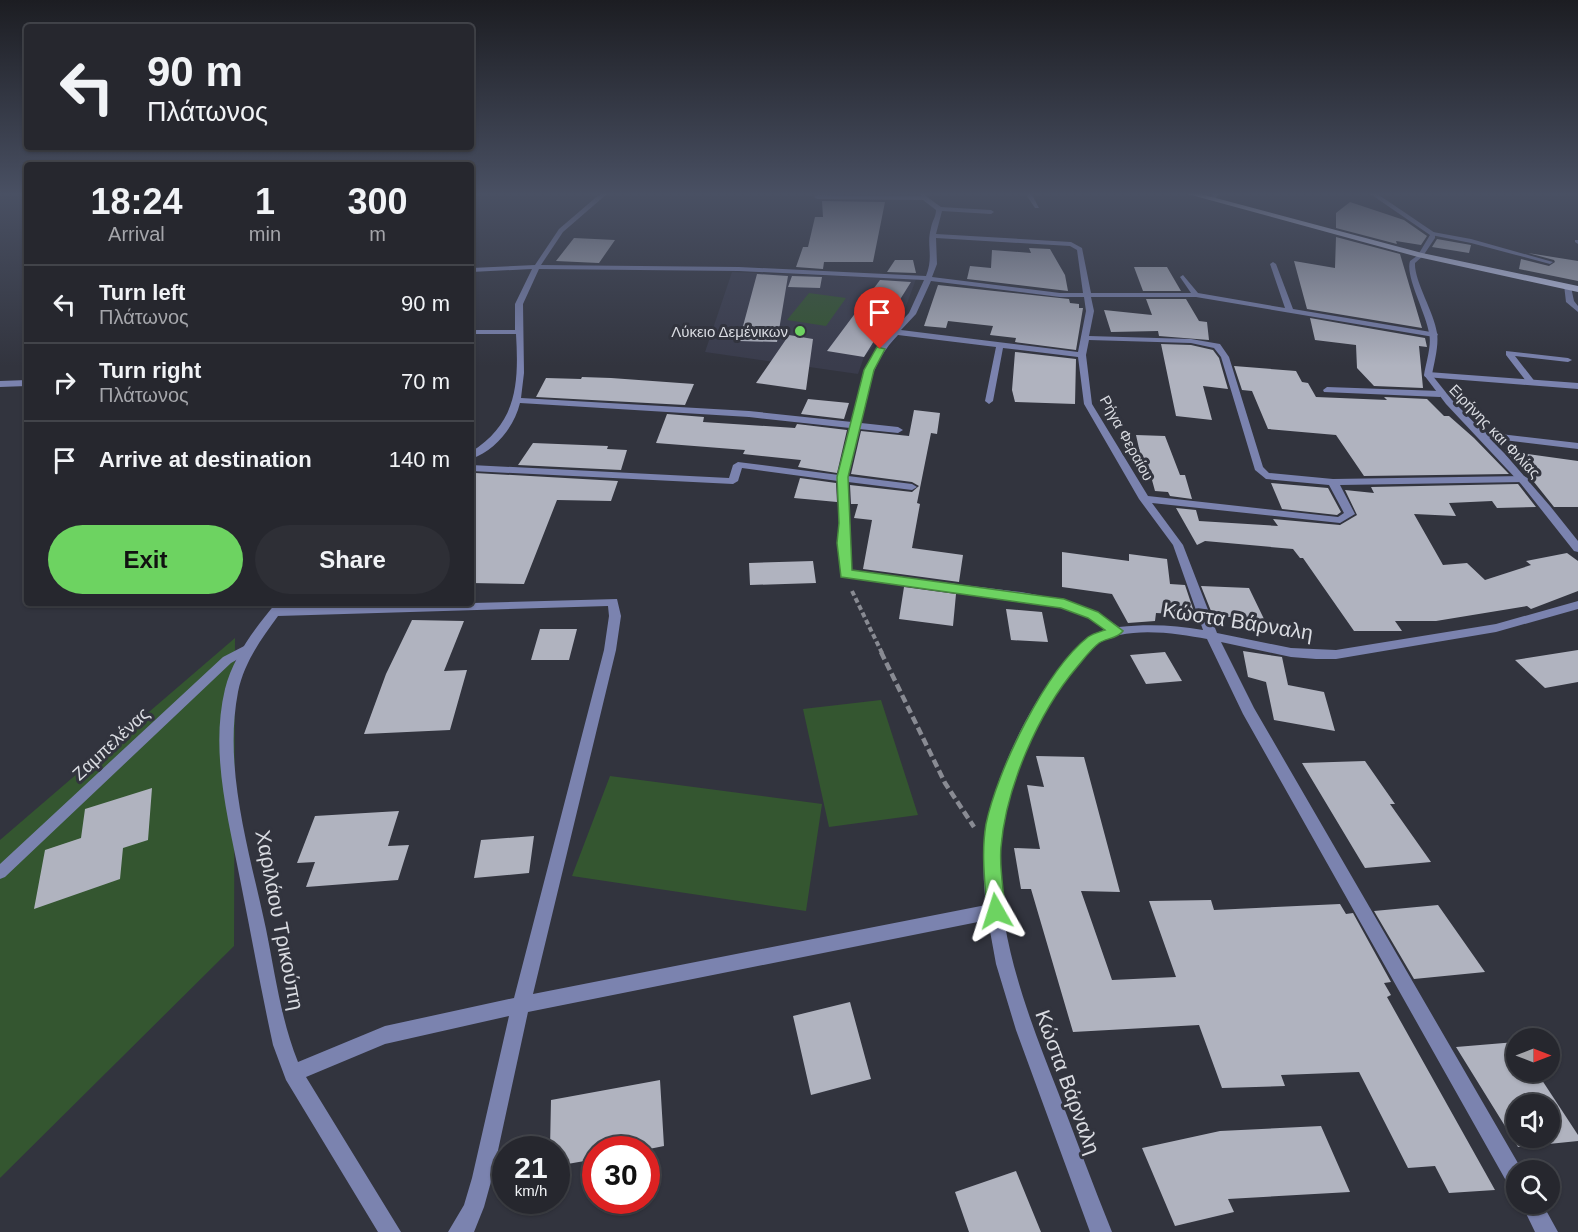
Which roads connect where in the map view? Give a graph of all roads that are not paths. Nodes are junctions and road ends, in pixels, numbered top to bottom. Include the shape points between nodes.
1 (548, 250) edge
2 (934, 250) edge
3 (1080, 250) edge
4 (1404, 250) edge
5 (1423, 250) edge
6 (1507, 250) edge
7 (1420, 255) junction
8 (1550, 262) dead end
9 (1273, 264) dead end
10 (537, 267) junction
11 (474, 270) edge
12 (929, 278) junction
13 (1184, 278) dead end
14 (1567, 287) junction
15 (1578, 289) edge
16 (1196, 295) junction
17 (1087, 296) junction
18 (1578, 310) edge
19 (1290, 311) junction
20 (474, 332) edge
21 (519, 332) junction
22 (896, 332) junction
23 (1434, 335) junction
24 (1086, 338) junction
25 (1000, 345) junction
26 (1082, 356) junction
27 (1568, 360) dead end
28 (1428, 375) junction
29 (24, 383) edge
30 (1532, 383) junction
31 (0, 384) edge
32 (1578, 386) edge
33 (1327, 390) dead end
34 (1440, 394) junction
35 (518, 400) junction
36 (989, 401) dead end
37 (856, 426) junction
38 (898, 430) dead end
39 (1483, 435) junction
40 (1578, 446) edge
41 (474, 454) edge
42 (474, 468) edge
43 (843, 477) junction
44 (1524, 479) junction
45 (1333, 482) junction
46 (912, 488) dead end
47 (1144, 499) junction
48 (1578, 549) edge
49 (474, 604) edge
50 (1578, 605) edge
51 (345, 606) edge
52 (278, 607) edge
53 (1116, 631) junction
54 (1212, 637) junction
55 (250, 647) junction
56 (0, 873) edge
57 (996, 911) junction
58 (522, 1005) junction
59 (293, 1073) junction
60 (1506, 1162) edge
61 (1536, 1214) edge
62 (390, 1232) edge
63 (459, 1232) edge
64 (1101, 1232) edge
65 (1547, 1232) edge

1 - 10 street
2 - 12 street
3 - 17 street, Ρήγα Φεραίου
4 - 7 main road
5 - 7 street
6 - 8 lane
7 - 14 main road
7 - 23 street, Ειρήνης και Φιλίας via 1411,272
9 - 19 street
10 - 11 street
10 - 12 street via 720,268
10 - 21 street via 519,304
12 - 17 street
12 - 22 street via 915,310
13 - 16 street
14 - 15 main road
14 - 18 street via 1570,302
16 - 17 street
16 - 19 street
17 - 24 street, Ρήγα Φεραίου via 1090,311
19 - 23 street
20 - 21 street
21 - 35 street
22 - 25 street
22 - 37 street via 873,358
23 - 28 street, Ειρήνης και Φιλίας
24 - 26 street, Ρήγα Φεραίου
24 - 45 street via 1191,341 1217,346 1225,357 1258,468 1266,476
25 - 26 street
25 - 36 street
26 - 47 street, Ρήγα Φεραίου via 1088,404
27 - 30 lane via 1509,353
28 - 30 street
28 - 34 street, Ειρήνης και Φιλίας
29 - 31 street
30 - 32 street
33 - 34 street
34 - 39 street, Ειρήνης και Φιλίας
35 - 37 street via 749,414
35 - 41 street via 497,437
37 - 38 street
37 - 43 street
39 - 40 street
39 - 44 street, Ειρήνης και Φιλίας
42 - 43 street via 733,481 738,465
43 - 46 street
43 - 53 street via 846,574 1054,602 1084,610
44 - 45 street
44 - 48 street, Ειρήνης και Φιλίας
45 - 47 street via 1350,514 1340,520
47 - 54 street, Ρήγα Φεραίου via 1178,545
49 - 58 street via 614,602 609,650
50 - 54 street, Κώστα Βάρναλη via 1495,628 1339,654 1303,654
51 - 52 street
52 - 55 street, Χαριλάου Τρικούπη
53 - 54 street, Κώστα Βάρναλη via 1147,629
53 - 57 street, Κώστα Βάρναλη via 1087,645 1049,695 1017,758 1000,801 992,850
54 - 60 street, Ρήγα Φεραίου via 1248,710
55 - 56 lane, Ζαμπελένας via 226,660
55 - 59 street, Χαριλάου Τρικούπη via 232,691 229,771 275,1012
57 - 58 street
57 - 64 street, Κώστα Βάρναλη via 1011,989
58 - 59 street via 385,1035
58 - 63 street via 474,1207
59 - 62 street, Χαριλάου Τρικούπη
61 - 65 street

